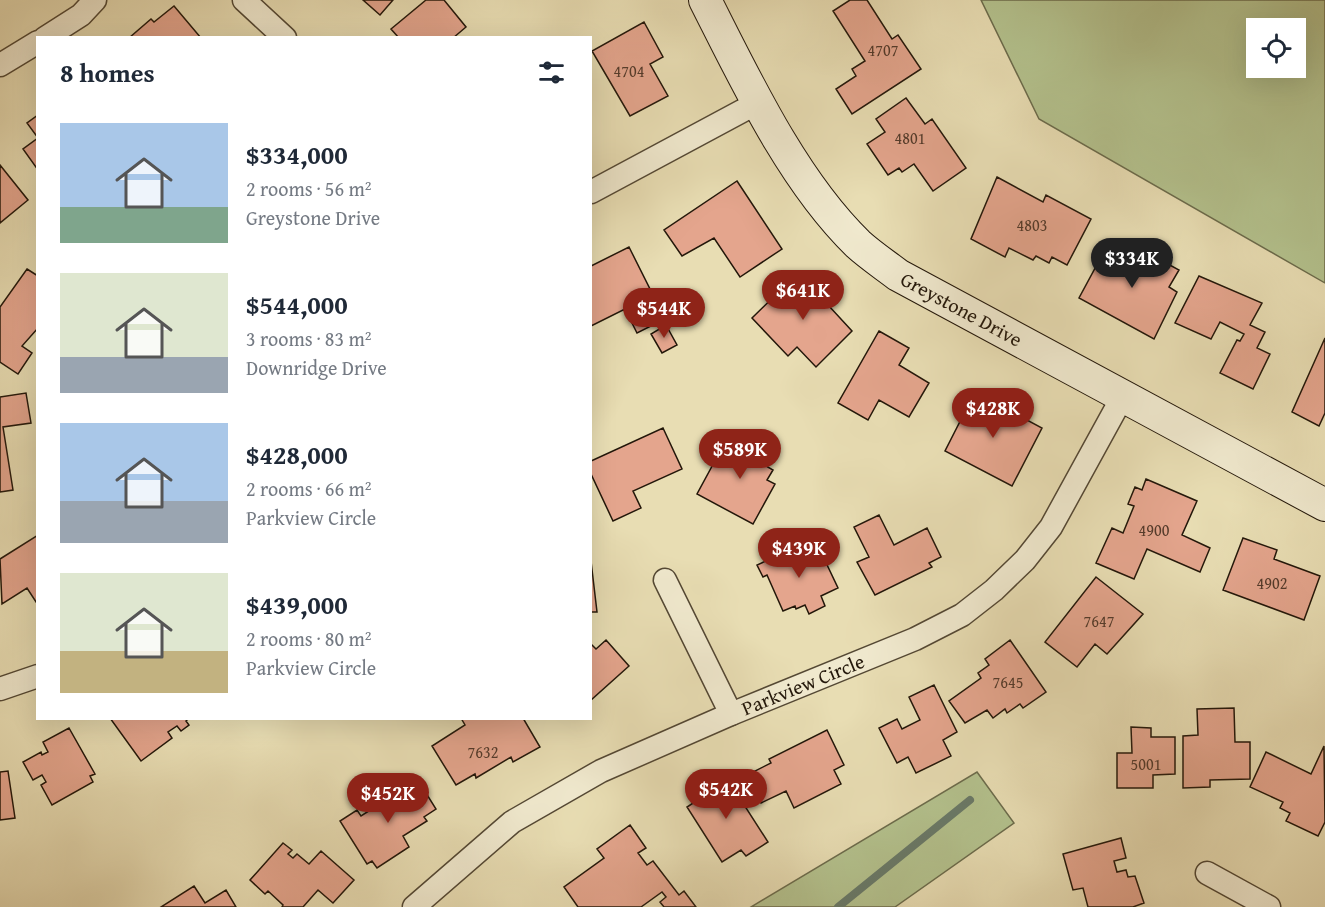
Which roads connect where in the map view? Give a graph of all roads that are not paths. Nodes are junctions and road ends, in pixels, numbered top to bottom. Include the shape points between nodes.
1 (95, 0) edge
2 (244, 0) edge
3 (705, 0) edge
4 (48, 36) edge
5 (283, 36) edge
6 (36, 43) edge
7 (0, 65) edge
8 (757, 104) junction
9 (592, 191) edge
10 (1124, 394) junction
11 (1325, 505) edge
12 (665, 580) dead end
13 (36, 677) edge
14 (0, 689) edge
15 (731, 714) junction
16 (1207, 873) dead end
17 (414, 907) edge
18 (1269, 907) edge

1 - 4 street via 81,15
2 - 5 street
3 - 8 street, Greystone Drive
6 - 7 street
8 - 9 street
8 - 10 street, Greystone Drive via 824,205 859,245 898,275
10 - 11 street, Greystone Drive
10 - 15 street, Parkview Circle via 1051,527 994,590 962,615 915,639
12 - 15 street
13 - 14 street
15 - 17 street, Parkview Circle via 601,771 512,822
16 - 18 street

